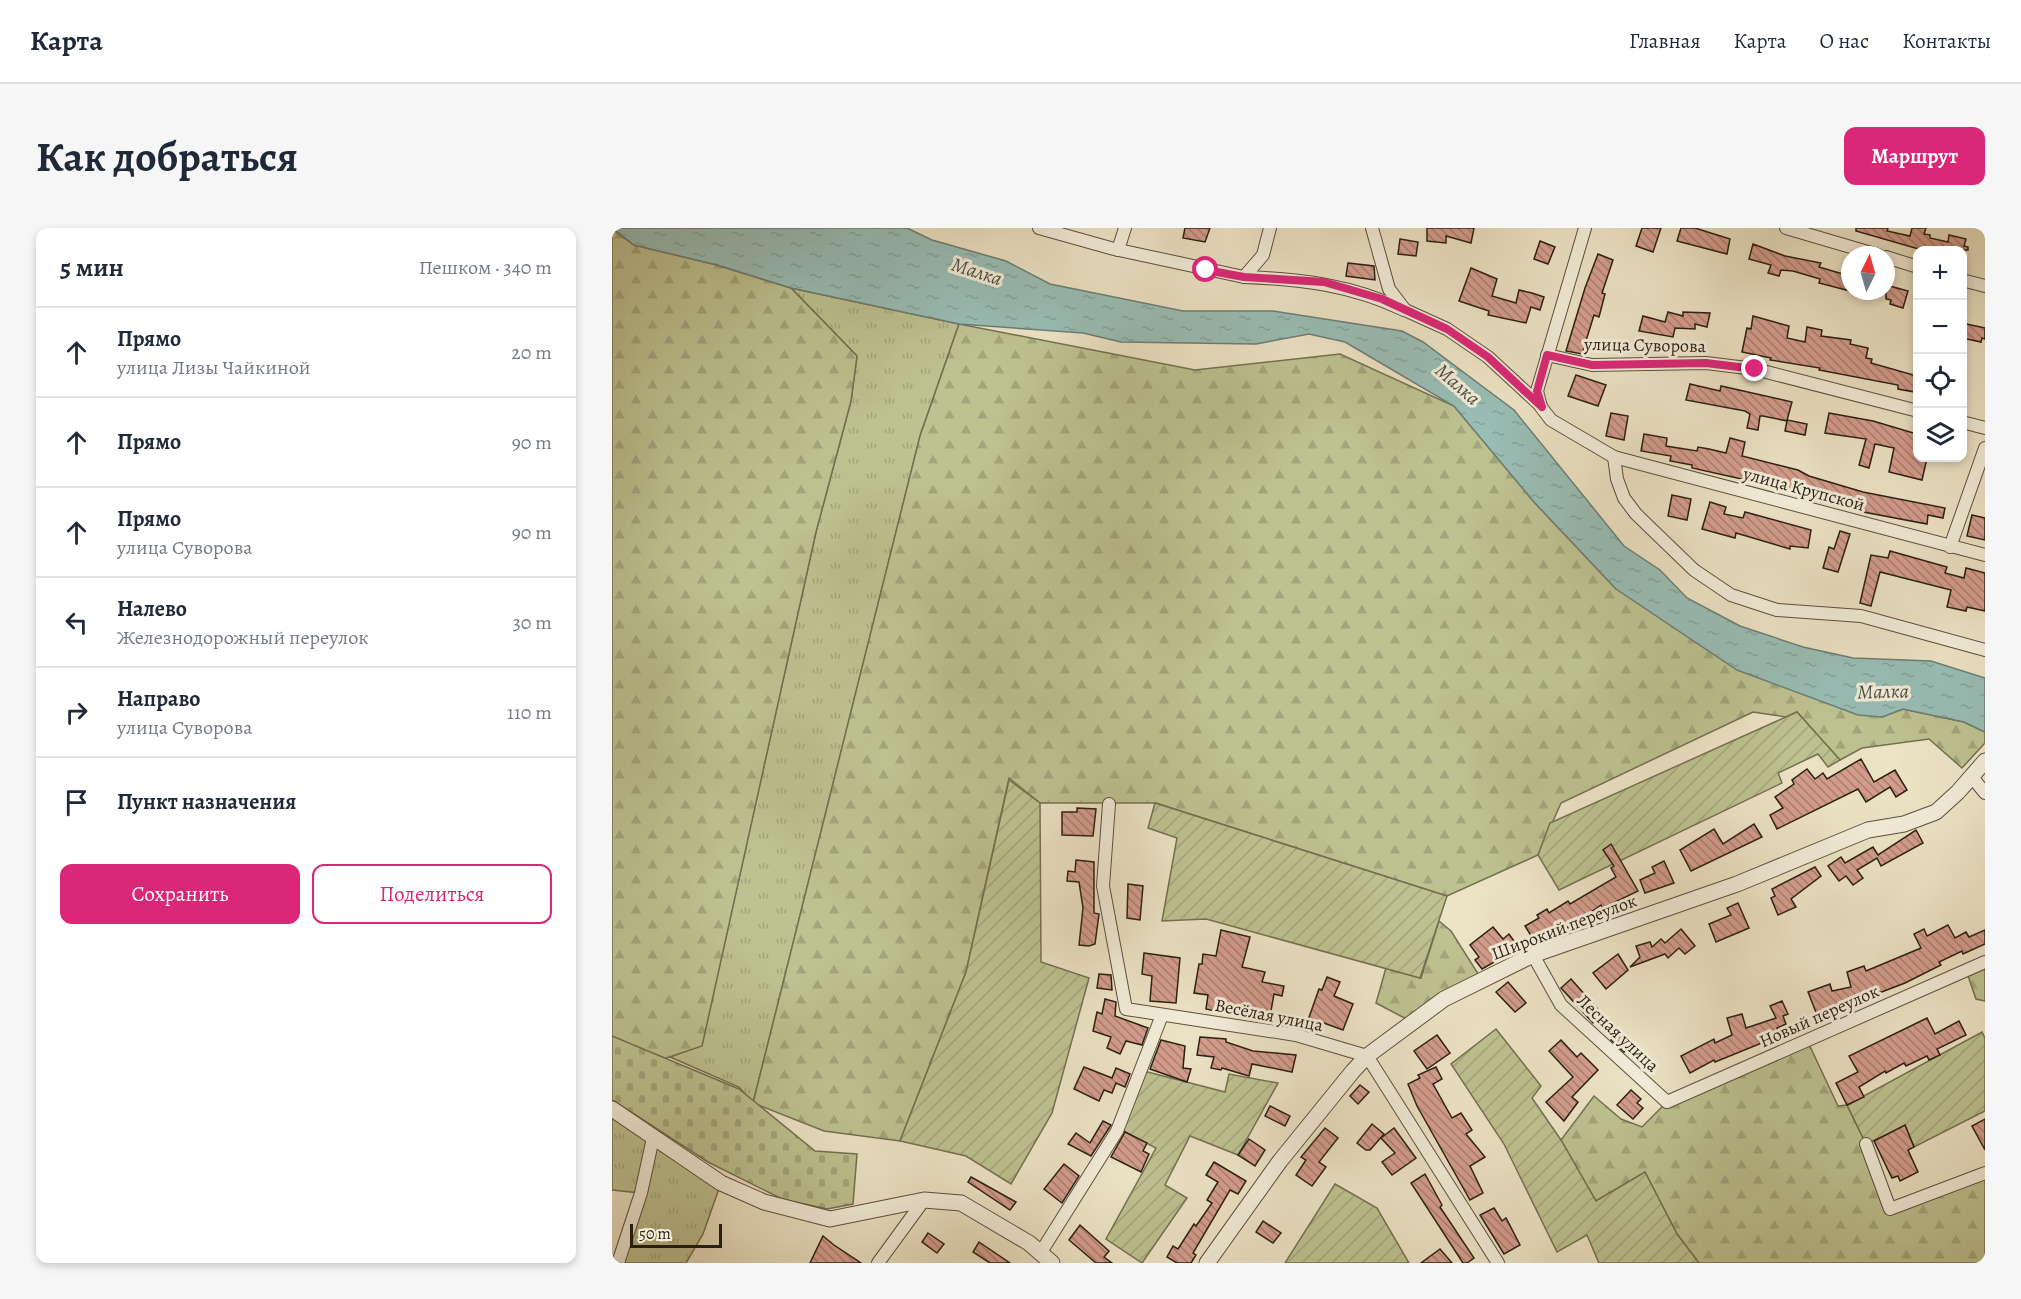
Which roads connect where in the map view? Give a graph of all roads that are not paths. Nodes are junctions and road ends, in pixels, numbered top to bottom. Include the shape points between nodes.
1 (1039, 228) edge
2 (1125, 228) edge
3 (1270, 228) edge
4 (1372, 228) edge
5 (1585, 228) edge
6 (1786, 228) edge
7 (1847, 246) edge
8 (1118, 250) junction
9 (1895, 260) edge
10 (1913, 266) edge
11 (1244, 277) junction
12 (1967, 281) edge
13 (1985, 286) edge
14 (1405, 310) junction
15 (1547, 355) junction
16 (1542, 407) junction
17 (1913, 410) edge
18 (1967, 423) edge
19 (1985, 428) edge
20 (1985, 448) edge
21 (1614, 457) junction
22 (1950, 547) junction
23 (1985, 555) edge
24 (1985, 650) edge
25 (1985, 760) edge
26 (1972, 777) junction
27 (1985, 793) edge
28 (1109, 804) dead end
29 (1533, 955) junction
30 (1985, 962) edge
31 (1162, 1015) junction
32 (1367, 1056) junction
33 (1667, 1102) joint
34 (612, 1109) edge
35 (653, 1138) junction
36 (1866, 1144) dead end
37 (1985, 1173) edge
38 (924, 1200) junction
39 (1041, 1252) junction
40 (618, 1263) edge
41 (878, 1263) edge
42 (1052, 1263) edge
43 (1207, 1263) edge
44 (1498, 1263) edge

1 - 8 street
2 - 8 street
3 - 11 street via 1263,255
4 - 14 street via 1389,289
5 - 15 street
6 - 7 street
8 - 11 street
9 - 10 street
11 - 14 street via 1324,282
12 - 13 street
14 - 16 street via 1447,329 1488,357
15 - 16 street via 1537,391
15 - 17 street, улица Суворова via 1592,365 1706,363 1755,369
16 - 21 street, улица Крупской via 1551,420
18 - 19 street
20 - 22 street
21 - 22 street, улица Крупской
21 - 24 street via 1624,498 1636,514 1694,570 1731,595 1777,609 1861,616
22 - 23 street, улица Крупской
25 - 26 street, Широкий переулок
26 - 27 street
26 - 29 street, Широкий переулок via 1936,812 1904,824 1868,830 1737,884
28 - 31 street, Весёлая улица via 1103,886 1126,1009
29 - 32 street, Широкий переулок via 1444,999
29 - 33 street, Лесная улица via 1561,1005
30 - 33 street, Новый переулок
31 - 32 street, Весёлая улица via 1296,1035
31 - 39 street via 1117,1131
32 - 43 street, Широкий переулок via 1280,1161
32 - 44 street
34 - 35 street
35 - 38 street via 742,1193 819,1216 841,1218
35 - 40 street via 641,1193
36 - 37 street via 1890,1209
38 - 39 street via 962,1203
38 - 41 street
39 - 42 street

